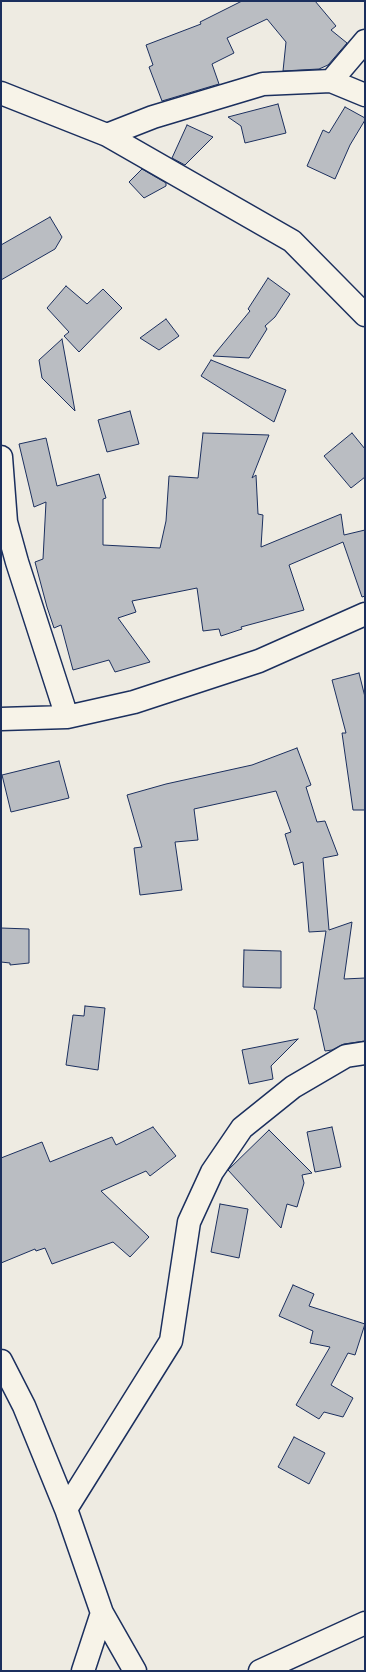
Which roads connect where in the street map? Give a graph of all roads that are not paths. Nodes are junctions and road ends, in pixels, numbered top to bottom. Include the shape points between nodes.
1 (365, 41) edge
2 (331, 81) junction
3 (1, 93) edge
4 (365, 96) edge
5 (107, 136) junction
6 (365, 315) edge
7 (1, 457) edge
8 (365, 614) edge
9 (67, 717) junction
10 (1, 719) edge
11 (365, 1054) edge
12 (1, 1361) edge
13 (66, 1509) junction
14 (102, 1613) junction
15 (365, 1623) edge
16 (83, 1671) edge
17 (135, 1671) edge
18 (260, 1671) edge

1 - 2 street
2 - 4 street
2 - 5 street via 264,84 154,117
3 - 5 street
5 - 6 street via 292,241
7 - 9 street via 6,522
8 - 9 street via 259,661 134,702
9 - 10 street
11 - 13 street via 346,1056 293,1087 242,1128 212,1172 189,1222 171,1341
12 - 13 street via 24,1406
13 - 14 street
14 - 16 street
14 - 17 street
15 - 18 street

